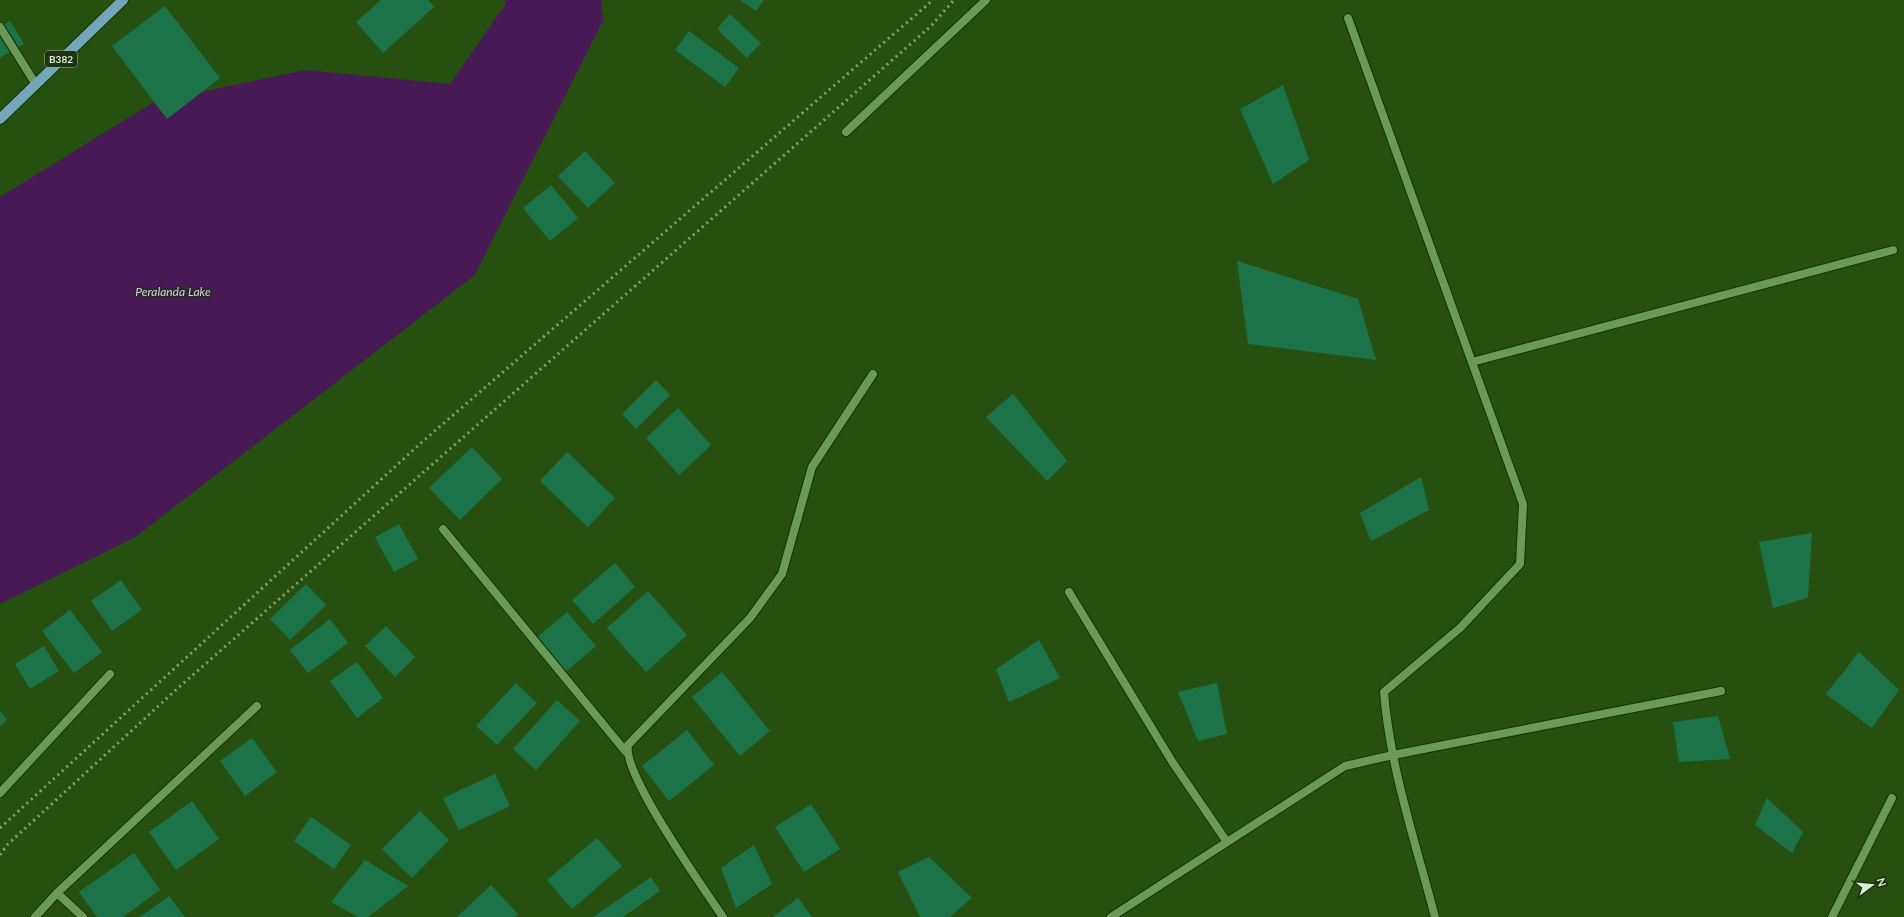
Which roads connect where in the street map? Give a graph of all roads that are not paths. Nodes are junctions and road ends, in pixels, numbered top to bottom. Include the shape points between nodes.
1 (123, 0) edge
2 (986, 0) edge
3 (1348, 18) dead end
4 (0, 27) edge
5 (36, 83) junction
6 (0, 119) edge
7 (846, 132) dead end
8 (1893, 250) dead end
9 (1472, 362) junction
10 (873, 374) dead end
11 (444, 529) dead end
12 (1069, 592) dead end
13 (110, 674) dead end
14 (1721, 691) dead end
15 (257, 706) dead end
16 (626, 752) junction
17 (1392, 755) junction
18 (0, 793) edge
19 (1892, 798) dead end
20 (1226, 842) junction
21 (57, 893) junction
22 (35, 917) edge
23 (83, 917) edge
24 (723, 917) edge
25 (1111, 917) edge
26 (1435, 917) edge
27 (1832, 917) edge

1 - 5 main road, B382
2 - 7 street
3 - 9 street
4 - 5 street
5 - 6 main road, B382
8 - 9 street
9 - 17 street via 1523,504 1520,564 1460,628 1384,692
10 - 16 street via 812,467 782,574 750,618 628,745
11 - 16 street
12 - 20 street via 1173,763
13 - 18 street
14 - 17 street
15 - 21 street
16 - 24 street via 636,777 672,842
17 - 20 street via 1345,766
17 - 26 street
19 - 27 street
20 - 25 street
21 - 22 street
21 - 23 street

